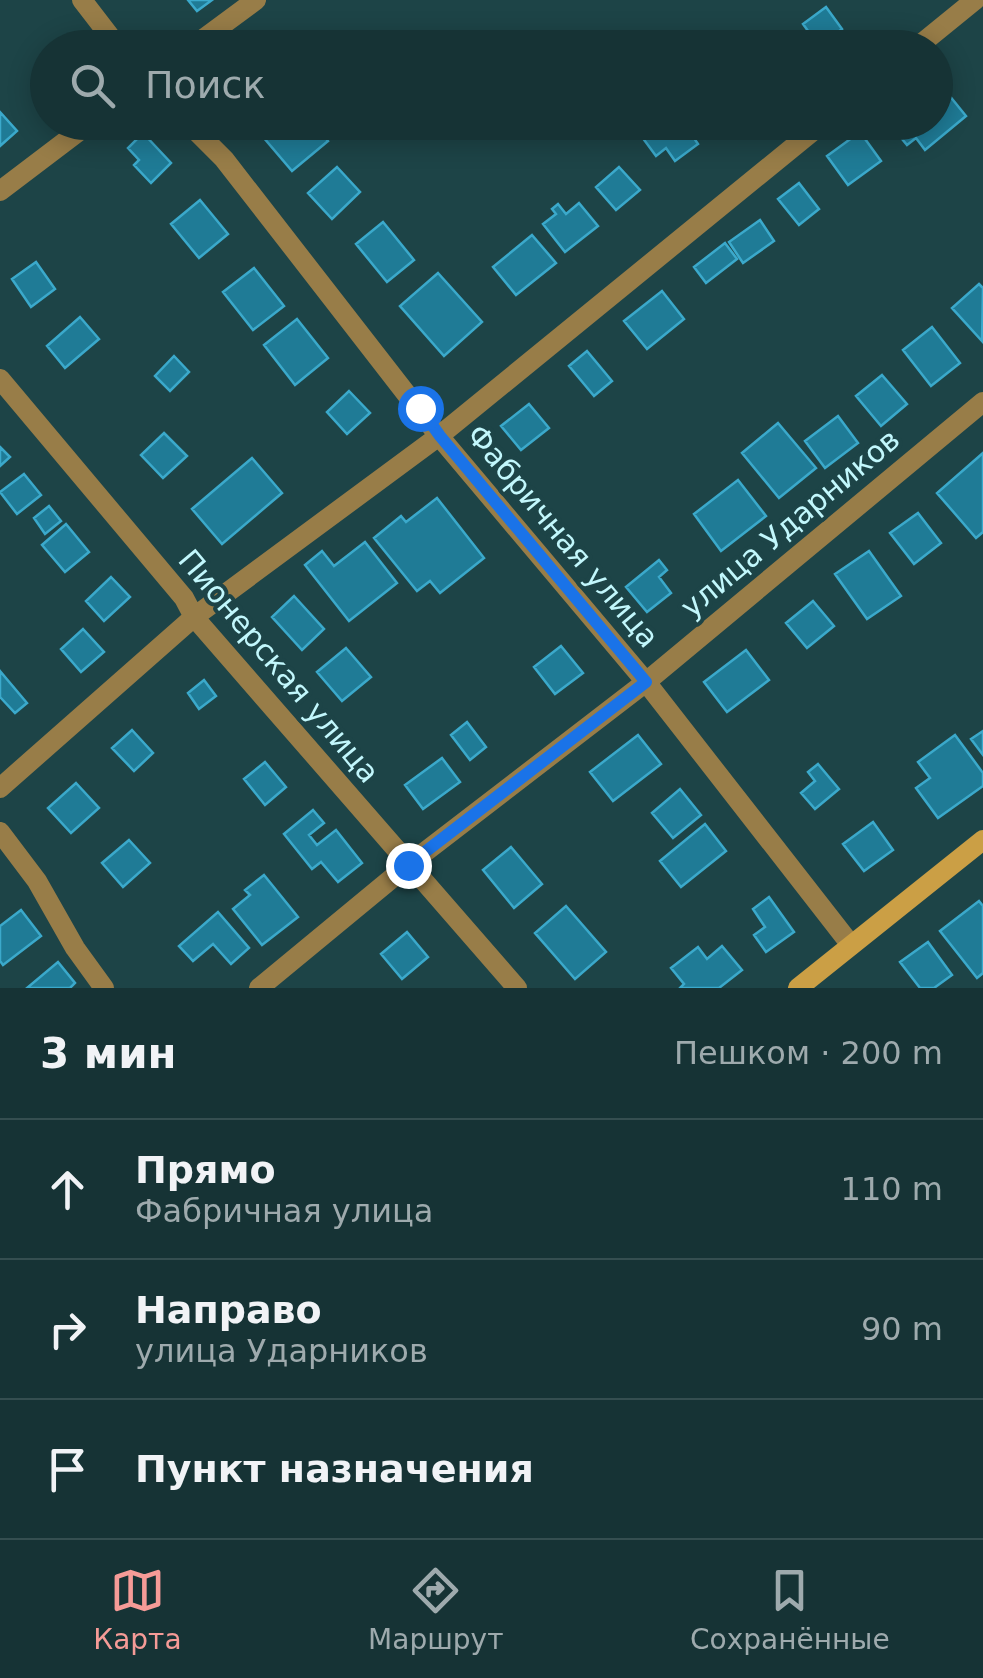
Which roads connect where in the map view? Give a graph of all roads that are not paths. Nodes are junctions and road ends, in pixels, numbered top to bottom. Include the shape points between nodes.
1 (82, 0) edge
2 (256, 0) edge
3 (975, 0) edge
4 (105, 30) edge
5 (215, 30) edge
6 (938, 30) edge
7 (68, 140) edge
8 (205, 140) edge
9 (802, 140) edge
10 (0, 192) edge
11 (0, 379) edge
12 (983, 402) edge
13 (440, 436) junction
14 (194, 617) junction
15 (646, 682) junction
16 (0, 788) edge
17 (0, 832) edge
18 (983, 840) edge
19 (408, 865) junction
20 (851, 945) junction
21 (104, 988) edge
22 (259, 988) edge
23 (516, 988) edge
24 (798, 988) edge

1 - 4 street
2 - 5 street
3 - 6 street
7 - 10 street
8 - 13 street, Фабричная улица
9 - 13 street
11 - 14 street, Пионерская улица
12 - 15 street, улица Ударников
13 - 14 street
13 - 15 street, Фабричная улица
14 - 16 street
14 - 19 street, Пионерская улица
15 - 19 street, улица Ударников
15 - 20 street, Фабричная улица
17 - 21 street
18 - 20 street
19 - 22 street, улица Ударников
19 - 23 street, Пионерская улица
20 - 24 street

